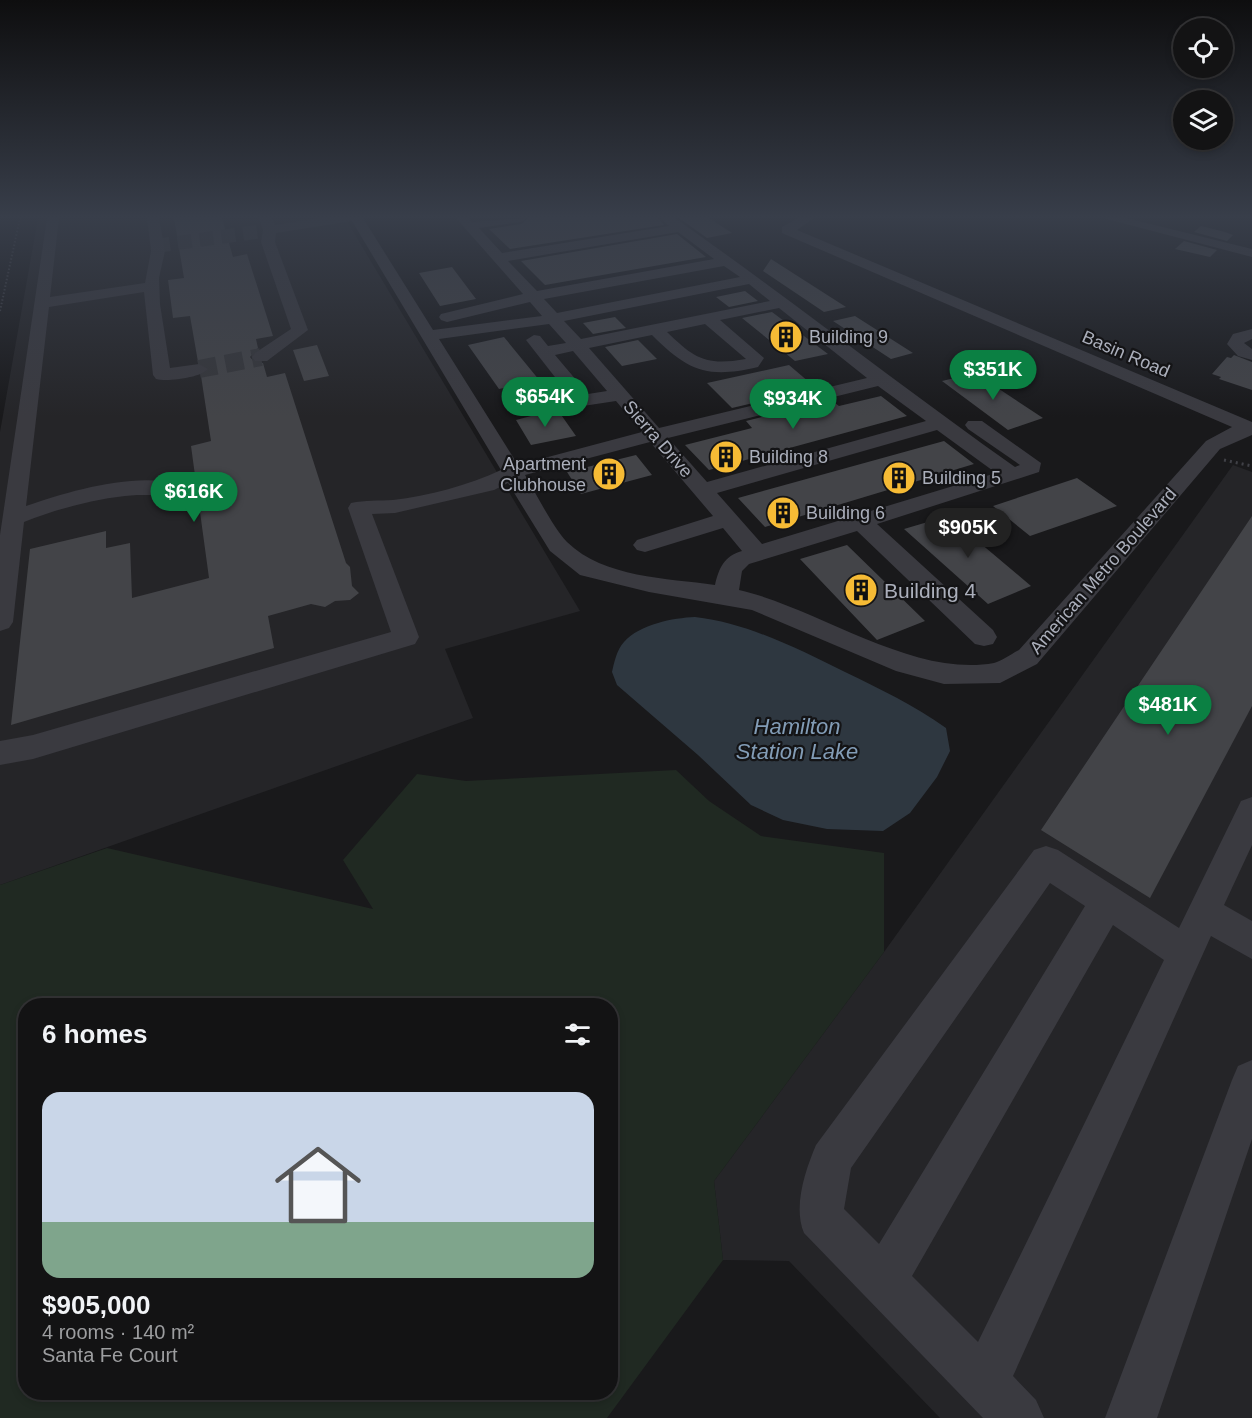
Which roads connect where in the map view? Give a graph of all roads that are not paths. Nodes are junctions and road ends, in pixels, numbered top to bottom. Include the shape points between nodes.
1 (44, 284) edge
2 (154, 284) edge
3 (283, 284) edge
4 (394, 284) edge
5 (520, 284) edge
6 (598, 284) edge
7 (726, 284) edge
8 (758, 284) edge
9 (908, 284) edge
10 (593, 285) junction
11 (153, 288) junction
12 (531, 297) junction
13 (781, 303) junction
14 (41, 305) junction
15 (616, 306) junction
16 (708, 318) junction
17 (552, 319) junction
18 (655, 329) junction
19 (425, 330) junction
20 (529, 333) dead end
21 (1252, 334) edge
22 (577, 345) junction
23 (545, 352) junction
24 (1252, 355) edge
25 (261, 357) tunnel mouth
26 (200, 369) tunnel mouth
27 (880, 379) junction
28 (620, 395) junction
29 (1248, 421) edge
30 (941, 423) junction
31 (654, 435) junction
32 (514, 472) junction
33 (1012, 475) junction
34 (704, 490) junction
35 (729, 518) junction
36 (14, 519) junction
37 (860, 521) junction
38 (645, 545) dead end
39 (758, 553) junction
40 (724, 595) junction
41 (0, 622) edge
42 (984, 637) dead end
43 (0, 753) edge
44 (1252, 811) edge
45 (1107, 902) junction
46 (1203, 912) junction
47 (1252, 941) edge
48 (1186, 954) junction
49 (1252, 1080) edge
50 (883, 1281) junction
51 (984, 1383) junction
52 (1018, 1418) edge
53 (1131, 1418) edge

1 - 14 street
2 - 11 street
3 - 25 street via 300,330
4 - 19 street, American Metro Boulevard
5 - 12 street, Sierra Drive
6 - 10 street
7 - 15 street
8 - 13 street
9 - 29 street, Basin Road via 1224,418
10 - 12 street
10 - 15 street
11 - 14 street
11 - 26 street via 162,375
12 - 17 street, Sierra Drive
12 - 19 street
13 - 16 street
13 - 27 street
14 - 36 street
15 - 17 street
16 - 18 street
16 - 18 street via 755,358 752,363 723,370 706,369 690,362
17 - 19 street
17 - 22 street, Sierra Drive
18 - 22 street
19 - 32 street, American Metro Boulevard
20 - 23 street
21 - 24 street via 1239,338 1235,344
22 - 23 street
22 - 28 street, Sierra Drive
23 - 28 street via 583,400
27 - 30 street
27 - 31 street
27 - 33 street via 903,375 1031,463 1032,468
28 - 31 street, Sierra Drive
29 - 40 street, American Metro Boulevard via 1200,460 1039,648 1000,673 944,674 906,664 759,603
30 - 33 street
30 - 34 street
31 - 32 street
31 - 34 street, Sierra Drive
32 - 40 street, American Metro Boulevard via 558,546 579,564 649,584
32 - 43 street via 486,485 395,506 359,508 406,638 33,747
33 - 37 street
34 - 35 street, Sierra Drive
35 - 38 street
35 - 39 street, Sierra Drive
36 - 36 street via 34,519 146,496 165,488 145,486 40,506
36 - 41 street
37 - 39 street
37 - 42 street
39 - 40 street via 731,568
44 - 46 street
45 - 48 street
45 - 50 street
45 - 50 street via 1046,861 831,1160 820,1217
46 - 47 street
46 - 48 street
48 - 51 street
49 - 53 street
50 - 51 street
51 - 52 street

